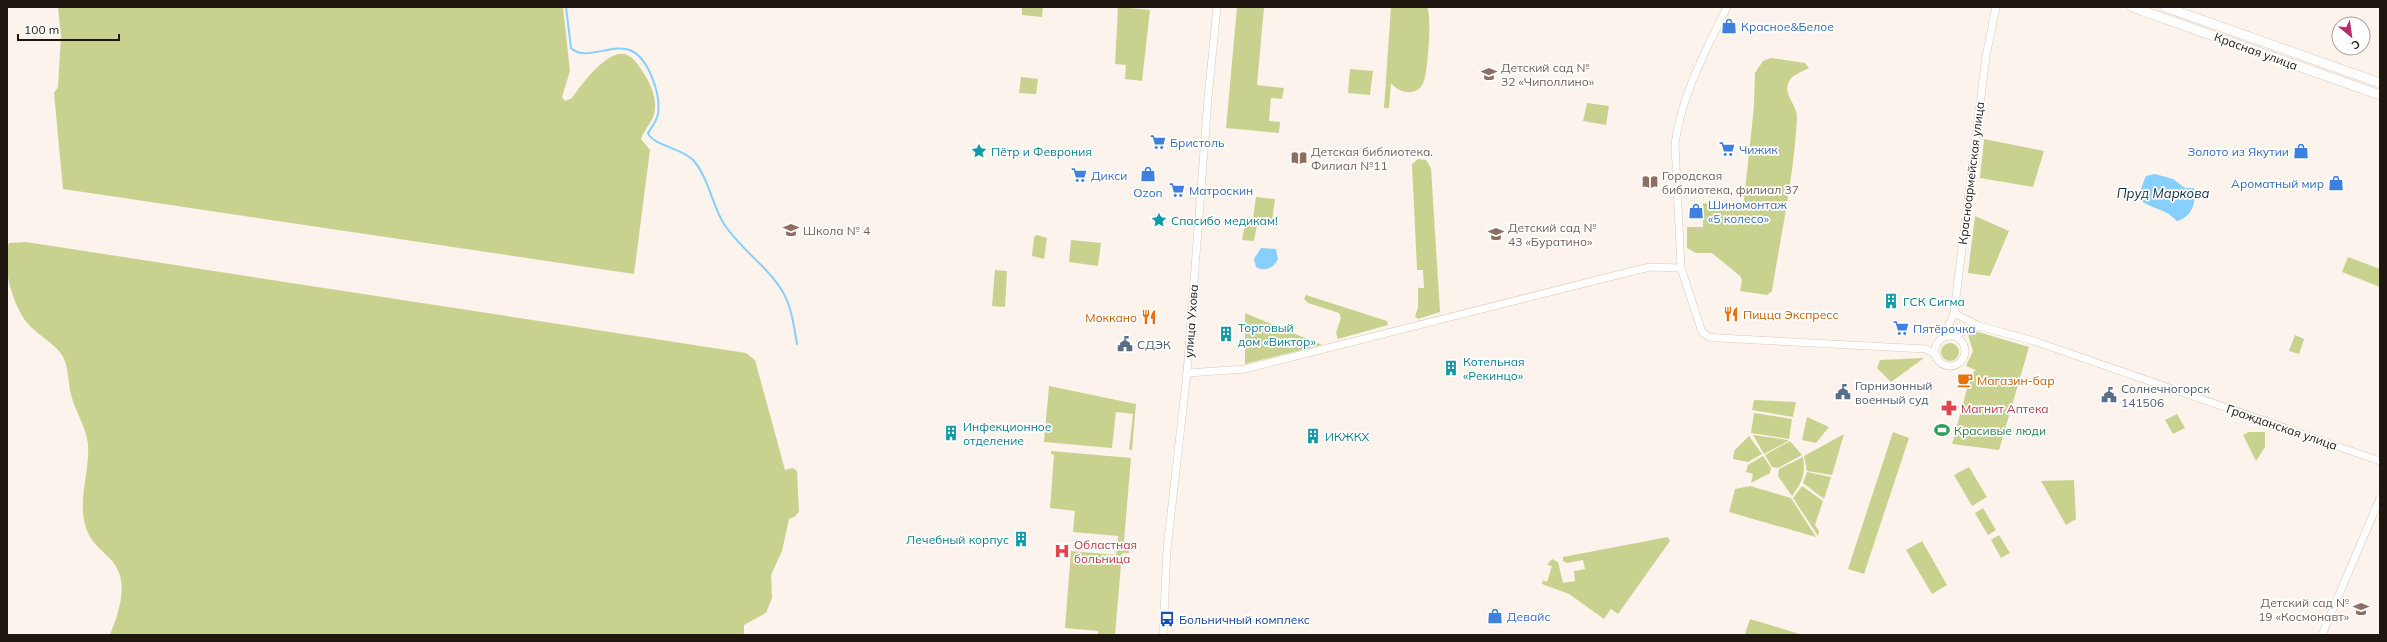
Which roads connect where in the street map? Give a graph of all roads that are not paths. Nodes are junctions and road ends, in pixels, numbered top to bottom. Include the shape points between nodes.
1 (1217, 7) edge
2 (1727, 7) edge
3 (1996, 7) edge
4 (2132, 7) edge
5 (2165, 7) edge
6 (2380, 83) edge
7 (2380, 95) edge
8 (1682, 268) junction
9 (1953, 316) junction
10 (1979, 326) junction
11 (1968, 328) junction
12 (1946, 337) junction
13 (1960, 338) junction
14 (1937, 344) junction
15 (1926, 349) junction
16 (1936, 356) junction
17 (1187, 373) junction
18 (2380, 461) edge
19 (2380, 498) edge
20 (1162, 635) edge
21 (2322, 635) edge

1 - 17 street, улица Ухова
2 - 8 street via 1698,67 1676,137
3 - 9 street, Красноармейская улица via 1986,56
4 - 7 highway, Красная улица
5 - 6 highway, Красная улица
8 - 15 street via 1698,324 1705,335 1719,338
8 - 17 street via 1650,267 1245,369
9 - 10 street
9 - 12 street, Красноармейская улица
9 - 13 street
10 - 11 street
10 - 18 street, Гражданская улица via 2034,341
11 - 13 street
11 - 13 street
12 - 13 street
12 - 14 street
13 - 16 street via 1965,356 1956,365 1943,364
14 - 15 street
14 - 16 street
15 - 16 street
17 - 20 street, улица Ухова via 1167,549
19 - 21 street

